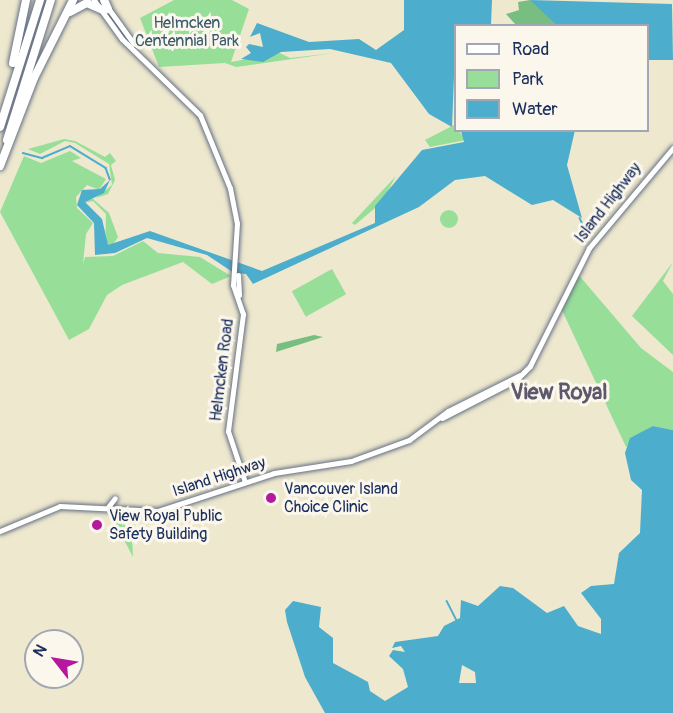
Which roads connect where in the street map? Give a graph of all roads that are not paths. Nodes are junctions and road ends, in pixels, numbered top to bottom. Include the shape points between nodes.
1 (26, 0) edge
2 (40, 0) edge
3 (51, 0) edge
4 (74, 0) edge
5 (94, 0) edge
6 (103, 0) edge
7 (105, 10) junction
8 (64, 17) junction
9 (125, 31) junction
10 (121, 37) junction
11 (130, 40) junction
12 (0, 126) edge
13 (673, 147) edge
14 (0, 166) edge
15 (242, 472) junction
16 (255, 479) junction
17 (245, 482) junction
18 (108, 507) junction
19 (117, 508) junction
20 (0, 531) edge

1 - 12 highway
2 - 12 highway
3 - 14 highway
4 - 8 highway
5 - 7 main road
6 - 7 highway
7 - 8 highway via 82,4
7 - 9 main road
7 - 10 main road
8 - 14 highway
9 - 10 main road
9 - 11 main road, Helmcken Road
10 - 11 main road
11 - 15 main road, Helmcken Road via 200,115 233,198 243,321 228,431
13 - 16 main road, Island Highway via 590,248 534,360 520,375 409,440 358,459
15 - 16 main road
15 - 17 main road, Helmcken Road
16 - 17 main road, Island Highway
17 - 19 main road, Island Highway via 158,511
18 - 19 main road, Island Highway
18 - 19 main road via 116,498
18 - 20 main road, Island Highway via 60,506

